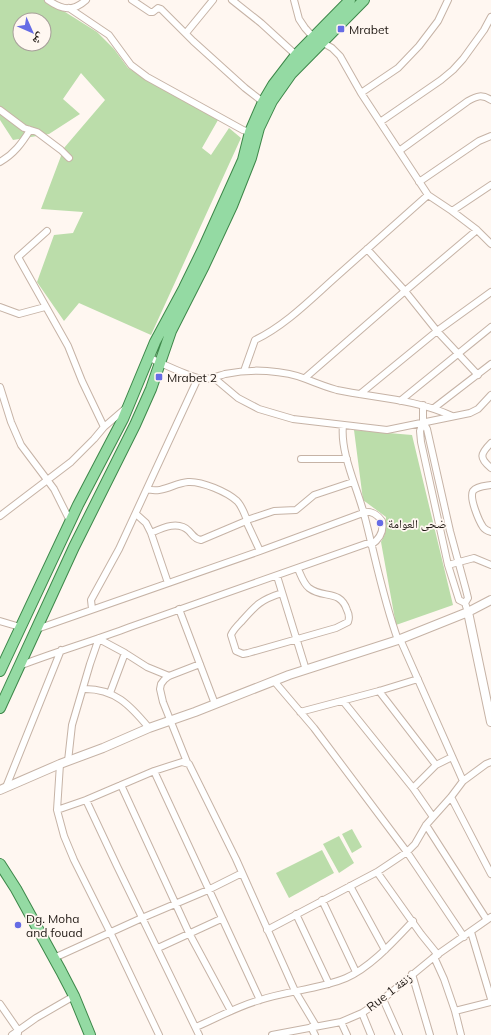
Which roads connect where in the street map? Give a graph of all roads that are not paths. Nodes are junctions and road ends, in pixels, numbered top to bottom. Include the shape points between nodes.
1 (48, 0) edge
2 (86, 0) edge
3 (132, 0) edge
4 (213, 0) edge
5 (232, 0) edge
6 (294, 0) edge
7 (350, 0) edge
8 (364, 0) edge
9 (448, 0) edge
10 (68, 8) junction
11 (491, 17) edge
12 (186, 33) junction
13 (318, 40) junction
14 (296, 55) junction
15 (361, 93) junction
16 (491, 100) edge
17 (263, 102) junction
18 (0, 110) edge
19 (380, 122) junction
20 (30, 130) junction
21 (250, 132) junction
22 (491, 136) edge
23 (399, 151) junction
24 (69, 158) dead end
25 (0, 162) edge
26 (419, 182) junction
27 (491, 185) edge
28 (428, 195) junction
29 (452, 211) junction
30 (477, 230) junction
31 (47, 231) dead end
32 (491, 244) edge
33 (367, 249) junction
34 (405, 291) junction
35 (491, 292) edge
36 (0, 307) edge
37 (45, 307) junction
38 (491, 327) edge
39 (438, 331) junction
40 (458, 353) junction
41 (148, 357) junction
42 (160, 364) junction
43 (491, 364) edge
44 (244, 371) junction
45 (478, 375) junction
46 (213, 377) junction
47 (198, 378) junction
48 (305, 378) junction
49 (0, 387) edge
50 (360, 394) junction
51 (491, 395) edge
52 (400, 401) junction
53 (423, 405) junction
54 (129, 406) junction
55 (434, 408) junction
56 (452, 416) junction
57 (423, 422) junction
58 (343, 425) junction
59 (104, 427) junction
60 (491, 443) edge
61 (347, 459) junction
62 (301, 460) dead end
63 (491, 468) edge
64 (48, 480) junction
65 (353, 482) junction
66 (491, 485) edge
67 (147, 489) junction
68 (363, 512) junction
69 (136, 514) junction
70 (0, 516) edge
71 (247, 520) junction
72 (70, 521) junction
73 (491, 532) edge
74 (151, 533) junction
75 (371, 544) junction
76 (260, 551) junction
77 (458, 563) junction
78 (448, 565) junction
79 (491, 565) edge
80 (298, 569) junction
81 (277, 576) junction
82 (168, 583) junction
83 (282, 593) junction
84 (491, 600) edge
85 (464, 603) junction
86 (92, 609) junction
87 (179, 609) junction
88 (468, 612) junction
89 (0, 621) edge
90 (20, 627) junction
91 (37, 629) junction
92 (99, 638) junction
93 (297, 640) junction
94 (399, 640) junction
95 (61, 650) junction
96 (125, 652) junction
97 (200, 664) junction
98 (19, 666) junction
99 (306, 670) junction
100 (0, 671) edge
101 (169, 676) junction
102 (418, 679) junction
103 (274, 681) junction
104 (83, 689) junction
105 (379, 691) junction
106 (110, 693) junction
107 (489, 700) edge
108 (343, 701) junction
109 (215, 704) junction
110 (0, 708) edge
111 (300, 712) junction
112 (170, 721) junction
113 (491, 722) edge
114 (148, 728) junction
115 (452, 757) junction
116 (68, 761) junction
117 (187, 762) junction
118 (491, 762) edge
119 (60, 764) junction
120 (436, 765) junction
121 (154, 771) junction
122 (463, 781) junction
123 (121, 785) junction
124 (413, 788) junction
125 (3, 789) edge
126 (451, 797) junction
127 (86, 800) junction
128 (57, 810) junction
129 (433, 817) junction
130 (426, 825) junction
131 (407, 852) junction
132 (0, 864) edge
133 (377, 872) junction
134 (242, 873) junction
135 (491, 874) edge
136 (350, 886) junction
137 (208, 890) junction
138 (322, 900) junction
139 (176, 903) junction
140 (296, 914) junction
141 (142, 918) junction
142 (221, 918) junction
143 (489, 919) edge
144 (413, 921) junction
145 (267, 930) junction
146 (110, 932) junction
147 (471, 932) junction
148 (189, 933) junction
149 (464, 937) junction
150 (158, 948) junction
151 (384, 950) junction
152 (436, 956) junction
153 (54, 958) junction
154 (356, 972) junction
155 (412, 974) junction
156 (329, 984) junction
157 (295, 991) junction
158 (74, 996) junction
159 (383, 998) junction
160 (260, 1000) junction
161 (491, 1000) edge
162 (0, 1004) edge
163 (231, 1011) junction
164 (455, 1011) junction
165 (362, 1014) junction
166 (341, 1022) junction
167 (196, 1027) junction
168 (313, 1027) junction
169 (18, 1033) edge
170 (283, 1034) edge
171 (12, 1035) edge
172 (90, 1035) edge
173 (159, 1035) edge
174 (199, 1035) edge
175 (272, 1035) edge
176 (314, 1035) edge
177 (347, 1035) edge
178 (371, 1035) edge
179 (399, 1035) edge
180 (430, 1035) edge
181 (461, 1035) edge

1 - 10 street via 60,8
2 - 10 street
3 - 12 street via 150,12 161,9
4 - 12 street
5 - 14 street
6 - 13 street via 299,19
7 - 13 main road
8 - 13 main road
9 - 15 street via 438,21 419,46 398,68
10 - 21 street via 109,35 131,65 147,77
11 - 19 street via 453,70
12 - 17 street
13 - 14 main road
13 - 15 street via 340,56
13 - 42 main road via 272,100 259,128 251,158 232,206 171,331
14 - 17 main road
15 - 19 street
16 - 23 street via 480,96 468,101
17 - 21 main road
18 - 20 street
19 - 23 street
20 - 24 street via 37,132
20 - 25 street via 10,156
21 - 41 main road via 243,160 184,288
22 - 26 street via 479,141
23 - 26 street
26 - 28 street
27 - 29 street
28 - 29 street
28 - 33 street
29 - 30 street
30 - 32 street
30 - 34 street
31 - 37 street via 18,257
33 - 34 street
33 - 44 street via 282,324 256,340
34 - 39 street
34 - 48 street
35 - 39 street
36 - 37 street via 19,314
37 - 59 street via 68,346
38 - 40 street
39 - 40 street
39 - 50 street
40 - 45 street
40 - 52 street
41 - 42 street
41 - 54 main road
42 - 47 street
42 - 91 main road via 135,425 74,547
43 - 45 street
44 - 46 street
44 - 48 street via 269,371
45 - 55 street
46 - 47 street
46 - 58 street via 238,398 259,409 293,419
47 - 67 street
48 - 50 street via 324,387
49 - 64 street via 21,445
50 - 52 street
51 - 56 street via 470,414
52 - 53 street
53 - 55 street
53 - 57 street
54 - 59 street
54 - 72 main road
55 - 56 street
56 - 57 street
57 - 58 street via 387,430
57 - 77 street via 427,429
57 - 78 street via 420,431
58 - 61 street via 342,437
59 - 64 street via 83,451
60 - 63 street via 482,456 483,461
61 - 62 street
61 - 65 street
64 - 70 street
64 - 72 street
65 - 68 street
65 - 71 street via 314,496 296,510 274,510
66 - 73 street via 476,488 472,496 484,528
67 - 69 street
67 - 71 street via 154,492 189,482 204,484 233,498 240,505
68 - 75 street
68 - 75 street via 375,514 382,521 383,530 379,539
68 - 76 street
69 - 74 street via 146,523
69 - 86 street via 91,600
71 - 74 street via 201,540 179,525
71 - 76 street
72 - 90 main road
74 - 82 street
75 - 80 street
75 - 94 street via 391,621
76 - 82 street
77 - 78 street
77 - 79 street via 474,558
77 - 85 street via 468,598
78 - 85 street via 459,600
80 - 81 street
80 - 93 street via 308,588 340,598 350,617 342,626
81 - 83 street
81 - 87 street
82 - 86 street
83 - 93 street
83 - 93 street via 266,598 251,610 232,632 234,647 239,653 248,654
84 - 88 street
85 - 88 street
86 - 91 street
87 - 92 street
87 - 97 street
88 - 94 street
88 - 107 street
89 - 90 street
90 - 100 main road
91 - 98 main road
92 - 95 street
92 - 96 street
92 - 104 street
93 - 99 street
94 - 99 street
94 - 102 street
95 - 98 street
95 - 125 street
96 - 101 street via 146,666
96 - 106 street
97 - 101 street
97 - 109 street
98 - 110 main road
99 - 103 street
101 - 112 street via 161,684 160,689
102 - 105 street
102 - 115 street
103 - 109 street
103 - 111 street
104 - 106 street via 92,688
104 - 116 street via 72,725
105 - 108 street
105 - 120 street
106 - 114 street via 132,708
107 - 113 street
108 - 111 street
108 - 124 street
109 - 112 street
111 - 131 street
112 - 114 street
112 - 117 street
114 - 116 street
115 - 120 street
115 - 122 street
116 - 119 street
117 - 121 street
117 - 134 street
118 - 122 street
119 - 125 street
119 - 128 street
120 - 124 street
121 - 123 street
121 - 137 street
122 - 126 street
123 - 127 street
123 - 139 street
124 - 129 street
126 - 129 street
126 - 135 street
127 - 128 street
127 - 141 street
128 - 146 street via 74,860
129 - 130 street
130 - 131 street
130 - 143 street
131 - 133 street
131 - 149 street
132 - 153 main road
133 - 136 street
133 - 144 street
134 - 137 street
134 - 145 street
136 - 138 street
136 - 151 street
137 - 139 street
137 - 142 street
138 - 140 street
138 - 154 street
139 - 141 street
139 - 148 street
140 - 145 street
140 - 156 street
141 - 146 street
141 - 150 street
142 - 148 street
142 - 160 street
143 - 147 street, Rue 1 زنقة
144 - 151 street
144 - 152 street
145 - 157 street
146 - 153 street
146 - 173 street
147 - 149 street, Rue 1 زنقة
147 - 161 street
148 - 150 street
148 - 163 street
149 - 152 street, Rue 1 زنقة
150 - 167 street
151 - 154 street
152 - 155 street, Rue 1 زنقة
152 - 164 street
153 - 158 main road
154 - 156 street
155 - 159 street, Rue 1 زنقة
155 - 180 street
156 - 157 street
157 - 160 street
157 - 168 street
158 - 169 street
158 - 172 main road
159 - 165 street, Rue 1 زنقة
159 - 179 street
160 - 163 street
161 - 164 street
162 - 169 street
163 - 167 street
164 - 181 street
165 - 166 street, Rue 1 زنقة
165 - 178 street
166 - 168 street, Rue 1 زنقة
166 - 177 street
167 - 174 street
168 - 170 street, Rue 1 زنقة
168 - 176 street
169 - 171 street
170 - 175 street, Rue 1 زنقة

